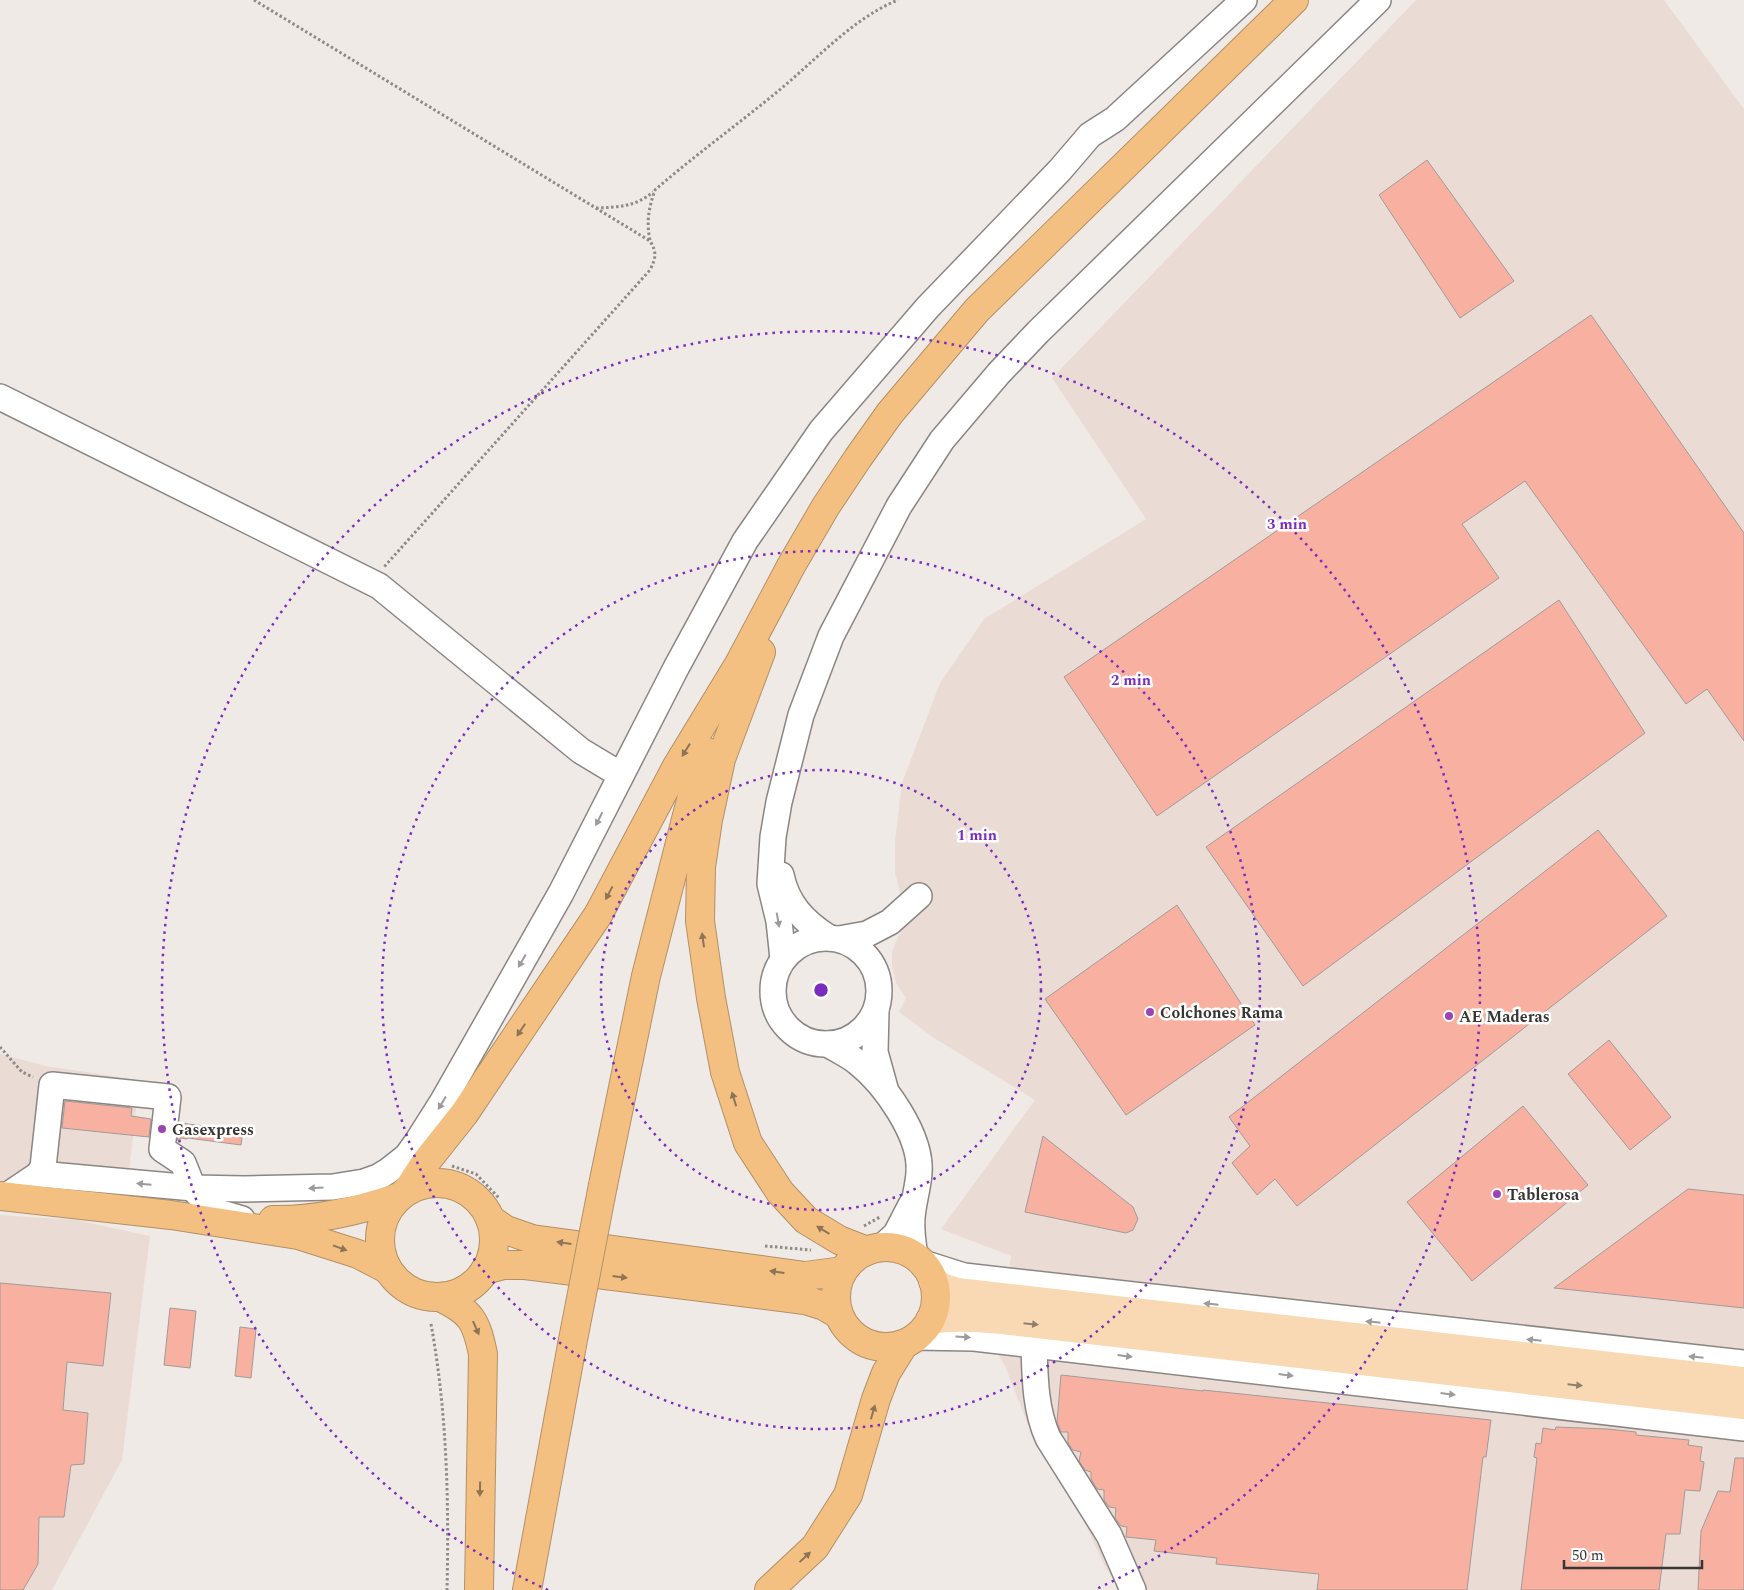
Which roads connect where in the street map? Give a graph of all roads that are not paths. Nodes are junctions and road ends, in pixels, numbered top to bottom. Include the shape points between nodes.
1 (1244, 0) edge
2 (1294, 0) edge
3 (1378, 0) edge
4 (0, 397) edge
5 (791, 566) junction
6 (739, 664) junction
7 (622, 775) junction
8 (773, 837) junction
9 (919, 896) dead end
10 (890, 922) junction
11 (833, 938) junction
12 (783, 959) junction
13 (876, 971) junction
14 (876, 1010) junction
15 (828, 1044) junction
16 (886, 1093) junction
17 (39, 1174) junction
18 (193, 1188) junction
19 (403, 1194) junction
20 (915, 1196) junction
21 (3, 1197) edge
22 (490, 1219) junction
23 (235, 1222) junction
24 (874, 1249) junction
25 (923, 1267) junction
26 (387, 1269) junction
27 (486, 1270) junction
28 (843, 1270) junction
29 (440, 1297) junction
30 (839, 1315) junction
31 (916, 1334) junction
32 (1034, 1346) junction
33 (1744, 1363) edge
34 (1744, 1381) edge
35 (1744, 1405) edge
36 (1744, 1428) edge
37 (479, 1590) edge
38 (527, 1590) edge
39 (769, 1590) edge
40 (1134, 1590) edge

1 - 7 street via 1115,119 1090,135 928,307 821,431 744,541
2 - 5 highway via 977,310 885,420
3 - 8 street via 1038,332 942,440 899,506 830,636 801,715
4 - 7 street via 379,586 581,751
5 - 6 highway
24 -> 5 highway via 839,1240 806,1220 780,1192 748,1144 725,1072 700,921 701,867 721,759 782,601
6 -> 19 highway via 676,766 598,915 464,1114
6 - 38 highway, bridge via 692,796 646,976
7 -> 18 street via 556,901 443,1101 407,1156 388,1171 364,1182 333,1187
8 - 11 street via 783,887 797,912 810,926
8 -> 12 street via 770,884 779,921
9 - 10 street
10 - 11 street via 867,934
10 - 13 street
11 - 12 street via 810,939 795,946
11 - 13 street via 854,945 867,956
12 - 15 street via 775,974 772,991 775,1008 795,1035 811,1042
13 - 14 street via 879,998
14 - 15 street via 857,1034 843,1042
14 - 16 street via 875,1052
15 - 16 street via 856,1061
16 - 20 street via 906,1124 918,1154
18 -> 17 street
17 - 18 street via 43,1167 52,1085 168,1097 162,1150 183,1163
17 - 21 street
18 - 23 street via 201,1200
19 - 22 highway via 422,1184 455,1186 470,1193
19 - 23 highway via 373,1206 330,1216
19 - 26 highway via 389,1208 382,1223 381,1254
20 - 24 street via 896,1234
20 - 25 street via 912,1219
21 - 23 highway
22 - 27 highway via 494,1236
28 -> 22 highway via 805,1276 532,1239 506,1230
23 -> 26 highway via 298,1235 358,1254
24 - 25 highway via 899,1249
24 - 28 highway via 853,1259
25 - 31 highway via 935,1294 934,1307
33 -> 25 street via 972,1277
25 - 34 main road via 944,1288 957,1292
26 - 29 highway via 410,1290 424,1296
27 - 29 highway via 474,1284 458,1293
27 -> 30 highway via 503,1265 525,1265 796,1298 824,1306
28 - 30 highway via 837,1284
29 -> 37 highway via 459,1306 471,1318 479,1334 483,1354
30 - 31 highway via 858,1339 873,1345 888,1347
31 -> 32 street
31 -> 35 main road via 947,1318 982,1318
39 -> 31 highway via 815,1548 848,1495 886,1372
32 -> 36 street
32 - 40 street via 1041,1422 1109,1535

